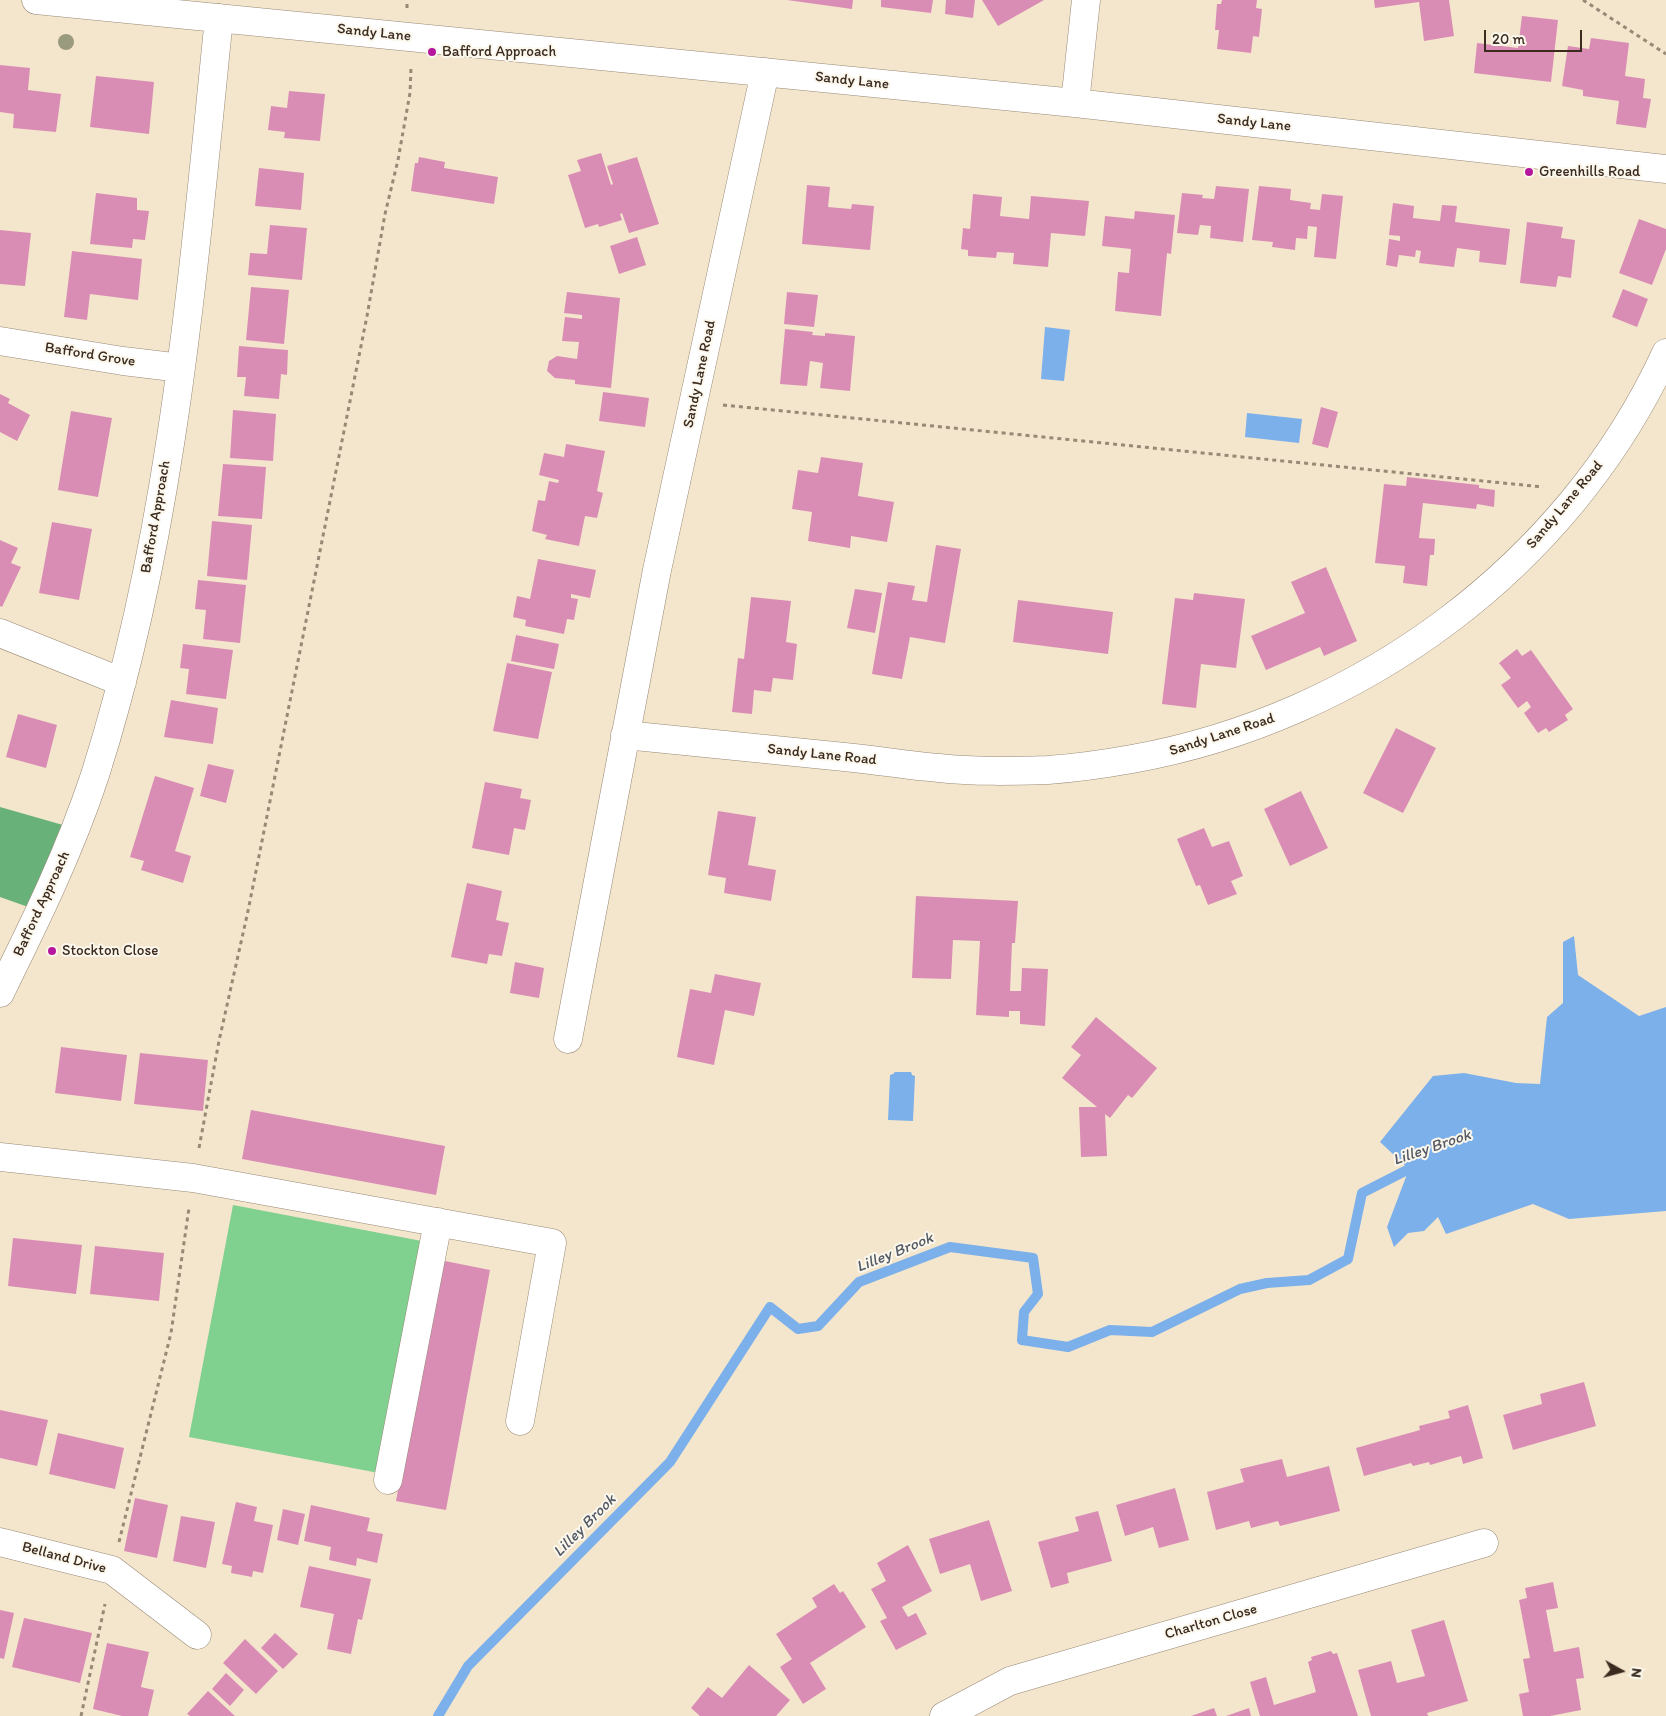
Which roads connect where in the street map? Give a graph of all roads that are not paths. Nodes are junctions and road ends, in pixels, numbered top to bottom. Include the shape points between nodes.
1 (36, 0) edge
2 (1086, 0) edge
3 (219, 18) junction
4 (765, 72) junction
5 (1075, 103) junction
6 (1666, 169) edge
7 (0, 341) edge
8 (1666, 353) edge
9 (181, 368) junction
10 (0, 633) edge
11 (122, 682) junction
12 (625, 735) junction
13 (0, 993) edge
14 (568, 1039) dead end
15 (0, 1157) edge
16 (438, 1222) junction
17 (520, 1421) dead end
18 (388, 1480) dead end
19 (0, 1542) edge
20 (1484, 1543) dead end
21 (198, 1635) dead end
22 (944, 1716) edge

1 - 3 street, Sandy Lane
2 - 5 street
3 - 4 street, Sandy Lane
3 - 9 street, Bafford Approach
4 - 5 street, Sandy Lane
4 - 12 street, Sandy Lane Road via 657,570
5 - 6 street, Sandy Lane
7 - 9 street, Bafford Grove
8 - 12 street, Sandy Lane Road via 1637,409 1610,451 1581,491 1516,563 1471,603 1381,666 1320,699 1269,721 1216,740 1171,751 1107,764 1051,770 940,768
9 - 11 street, Bafford Approach via 152,546
10 - 11 street
11 - 13 street, Bafford Approach via 66,856
12 - 14 street, Sandy Lane Road
15 - 16 street via 193,1178
16 - 17 street via 552,1242
16 - 18 street
19 - 21 street, Belland Drive via 112,1570
20 - 22 street, Charlton Close via 1010,1681

